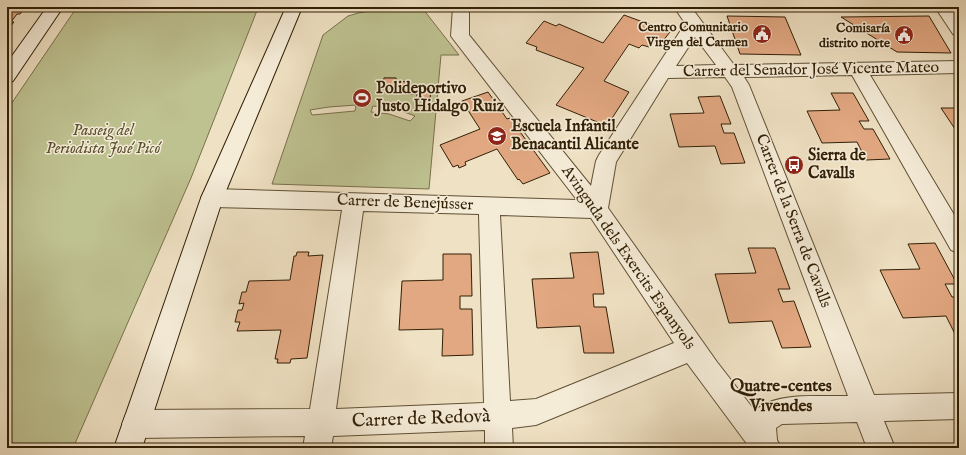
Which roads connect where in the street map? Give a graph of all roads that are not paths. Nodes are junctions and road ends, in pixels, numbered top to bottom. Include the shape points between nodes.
1 (55, 7) edge
2 (294, 7) edge
3 (462, 7) edge
4 (682, 7) edge
5 (943, 7) edge
6 (697, 26) junction
7 (959, 30) edge
8 (959, 68) edge
9 (858, 69) junction
10 (730, 70) junction
11 (663, 72) junction
12 (7, 76) edge
13 (212, 198) junction
14 (354, 202) junction
15 (489, 206) junction
16 (597, 209) junction
17 (959, 243) edge
18 (693, 348) junction
19 (959, 406) edge
20 (866, 409) junction
21 (498, 416) junction
22 (321, 422) junction
23 (132, 436) edge
24 (766, 446) edge
25 (317, 448) edge
26 (499, 448) edge
27 (881, 448) edge

1 - 12 street
2 - 13 street
3 - 16 street, Avinguda dels Exercits Espanyols via 460,36
4 - 6 street, Carrer de la Serra de Cavalls
5 - 7 street
6 - 10 street, Carrer de la Serra de Cavalls
6 - 11 street via 687,34
8 - 9 street, Carrer del Senador José Vicente Mateo
9 - 10 street, Carrer del Senador José Vicente Mateo
9 - 17 street
10 - 11 street, Carrer del Senador José Vicente Mateo
10 - 20 street, Carrer de la Serra de Cavalls via 740,85
11 - 16 street via 606,161
13 - 14 street, Carrer de Benejússer
13 - 23 street
14 - 15 street, Carrer de Benejússer
14 - 22 street
15 - 16 street, Carrer de Benejússer
15 - 21 street
16 - 18 street, Avinguda dels Exercits Espanyols
18 - 21 street, Carrer de Redovà via 536,412
18 - 24 street, Avinguda dels Exercits Espanyols
19 - 20 street
20 - 24 street via 782,411 770,415 762,423
20 - 27 street, Carrer de la Serra de Cavalls
21 - 22 street, Carrer de Redovà
21 - 26 street
22 - 23 street, Carrer de Redovà
22 - 25 street

